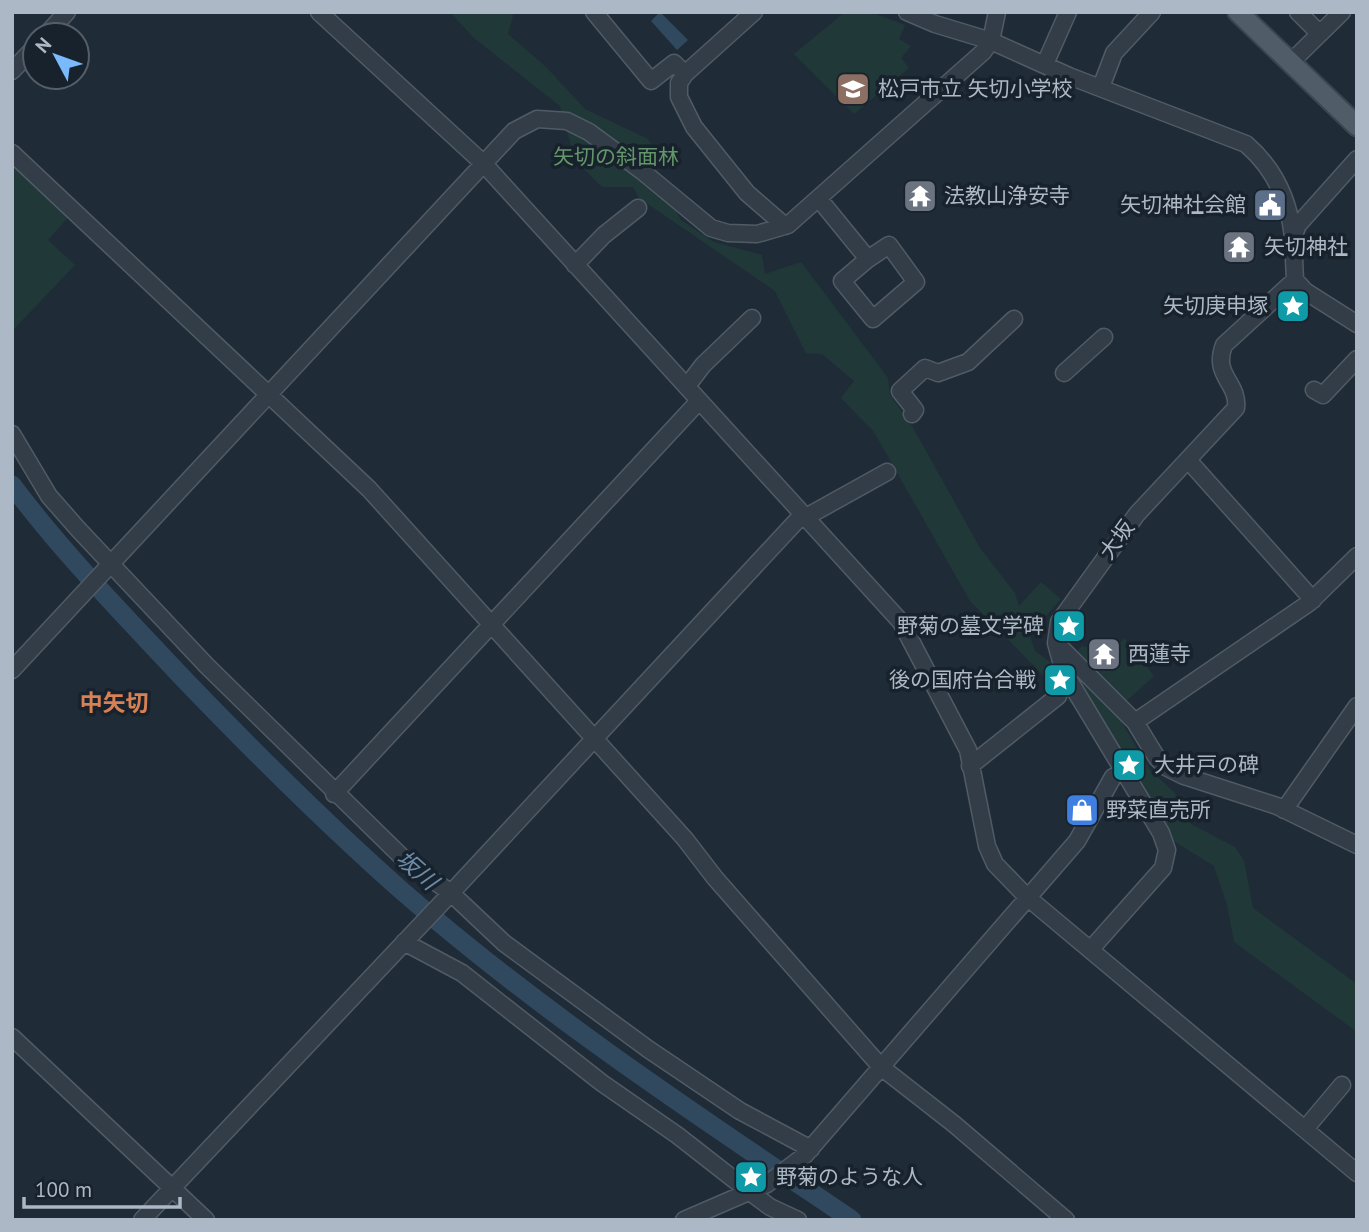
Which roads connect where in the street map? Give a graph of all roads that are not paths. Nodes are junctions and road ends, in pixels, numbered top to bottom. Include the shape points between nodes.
1 (318, 12) edge
2 (594, 12) edge
3 (754, 12) edge
4 (907, 12) edge
5 (997, 12) edge
6 (1068, 12) edge
7 (1152, 12) edge
8 (1238, 12) edge
9 (1298, 12) edge
10 (1342, 12) edge
11 (1319, 33) junction
12 (991, 41) junction
13 (1290, 63) junction
14 (1045, 64) junction
15 (685, 74) junction
16 (1101, 87) junction
17 (1357, 126) edge
18 (12, 153) edge
19 (1357, 159) edge
20 (484, 164) junction
21 (819, 199) junction
22 (638, 208) dead end
23 (785, 226) junction
24 (1293, 237) junction
25 (868, 259) junction
26 (575, 265) junction
27 (1295, 280) junction
28 (752, 318) dead end
29 (1014, 319) dead end
30 (1357, 324) edge
31 (1104, 337) dead end
32 (1357, 359) edge
33 (1064, 373) dead end
34 (687, 386) junction
35 (1314, 390) dead end
36 (271, 396) junction
37 (699, 401) junction
38 (912, 414) dead end
39 (12, 434) edge
40 (1188, 460) junction
41 (887, 472) dead end
42 (804, 515) junction
43 (1357, 556) edge
44 (111, 566) junction
45 (1313, 600) junction
46 (492, 626) junction
47 (1056, 643) junction
48 (12, 670) edge
49 (1058, 696) dead end
50 (1357, 706) edge
51 (1135, 722) junction
52 (593, 740) junction
53 (970, 766) junction
54 (1113, 777) dead end
55 (334, 793) junction
56 (1284, 810) junction
57 (1357, 845) edge
58 (450, 895) junction
59 (1027, 897) junction
60 (408, 938) junction
61 (1090, 950) junction
62 (12, 1037) edge
63 (881, 1068) junction
64 (1342, 1085) dead end
65 (1304, 1129) junction
66 (808, 1152) junction
67 (1357, 1173) edge
68 (172, 1188) junction
69 (750, 1192) junction
70 (142, 1220) edge
71 (206, 1220) edge
72 (684, 1220) edge
73 (798, 1220) edge
74 (1066, 1220) edge

1 - 20 street
2 - 15 street via 651,80 674,63
3 - 15 street
4 - 12 street
5 - 12 street
6 - 14 street
7 - 16 street via 1114,53
8 - 13 main road
9 - 11 street
10 - 11 street
11 - 13 street
12 - 14 street
12 - 21 street via 951,83
13 - 17 main road
14 - 16 street
15 - 23 street via 679,83 679,97 694,127 747,193
16 - 24 street via 1247,144 1278,182 1290,210
18 - 36 street
19 - 24 street via 1298,225
20 - 23 street via 514,131 531,121 567,121 642,171 711,228 743,235
20 - 26 street
20 - 36 street
21 - 23 street
21 - 25 street
22 - 26 street via 604,234
24 - 27 street
25 - 25 street via 842,281 873,319 916,282 889,245
26 - 34 street
27 - 30 street
27 - 40 street, 大坂 via 1224,345 1220,370 1235,394 1237,408
28 - 34 street
29 - 38 street via 968,362 938,373 925,368 905,385 900,391 915,410
31 - 33 street
32 - 35 street via 1323,395
34 - 37 street
36 - 44 street
36 - 46 street via 369,489
37 - 42 street
37 - 46 street
39 - 44 street via 48,496
40 - 45 street
40 - 47 street, 大坂 via 1114,544 1059,622
41 - 42 street
42 - 52 street
42 - 53 street via 901,622 962,735
43 - 45 street
44 - 48 street
44 - 55 street
45 - 51 street
46 - 52 street
46 - 55 street
47 - 51 street
47 - 61 street via 1064,672 1148,808 1167,850 1163,868
49 - 53 street
50 - 56 street
51 - 56 street via 1166,766
52 - 58 street
52 - 63 street via 685,839
53 - 59 street via 989,851 995,864
54 - 59 street via 1077,841
55 - 58 street
56 - 57 street
58 - 60 street
58 - 66 street via 504,943 648,1049
59 - 61 street
59 - 63 street
60 - 68 street
60 - 69 street via 462,973
61 - 65 street
62 - 68 street
63 - 66 street
63 - 74 street
64 - 65 street
65 - 67 street
66 - 69 street
68 - 70 street
68 - 71 street
69 - 72 street
69 - 73 street

